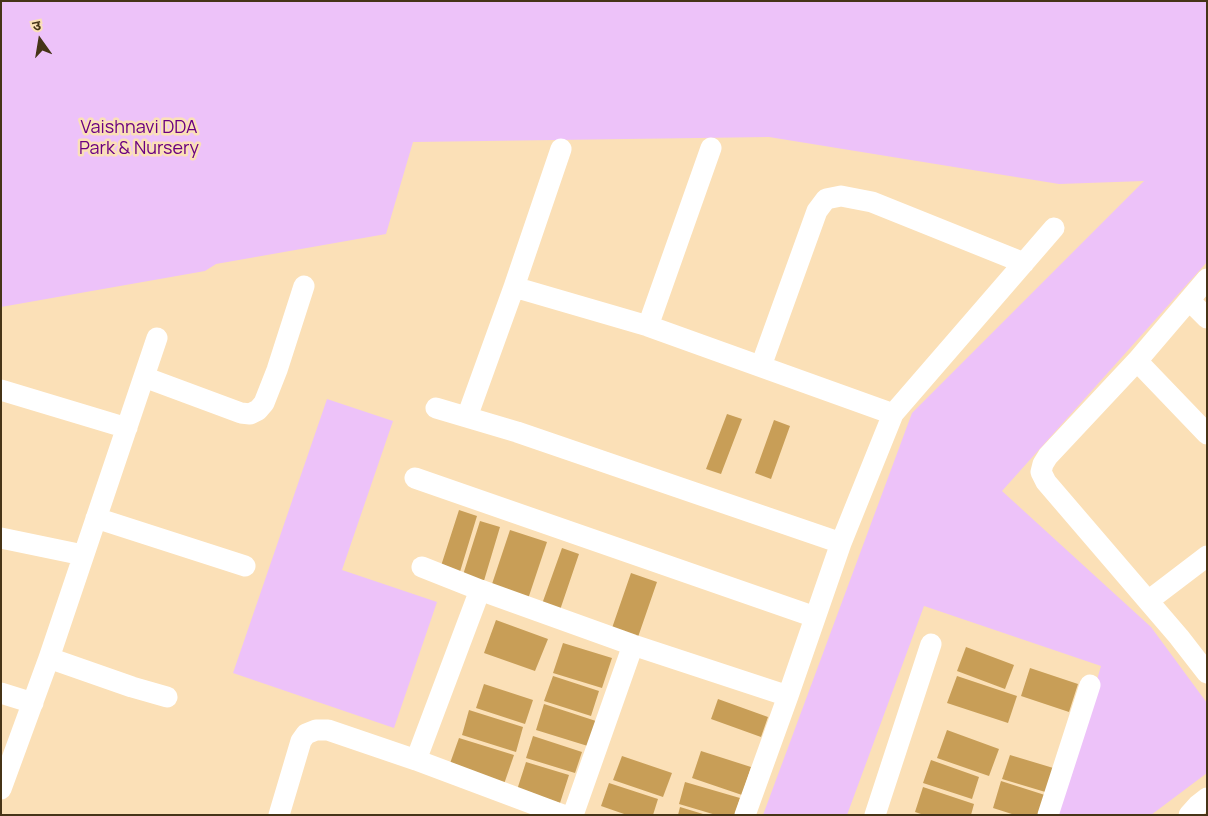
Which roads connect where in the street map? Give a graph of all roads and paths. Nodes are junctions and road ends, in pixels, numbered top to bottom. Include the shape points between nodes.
1 (711, 148) dead end
2 (561, 149) dead end
3 (1054, 228) dead end
4 (1024, 264) junction
5 (1207, 278) edge
6 (304, 286) dead end
7 (514, 287) junction
8 (1188, 300) junction
9 (1207, 318) edge
10 (648, 326) junction
11 (157, 338) dead end
12 (1137, 361) junction
13 (760, 366) junction
14 (144, 377) junction
15 (1, 390) edge
16 (436, 408) dead end
17 (893, 414) junction
18 (467, 417) junction
19 (126, 428) junction
20 (1207, 434) edge
21 (415, 478) dead end
22 (96, 518) junction
23 (1, 538) edge
24 (841, 542) junction
25 (83, 554) junction
26 (1207, 556) edge
27 (245, 566) dead end
28 (422, 567) dead end
29 (480, 590) junction
30 (1148, 601) junction
31 (815, 617) junction
32 (931, 644) dead end
33 (633, 646) junction
34 (49, 658) junction
35 (1207, 673) edge
36 (1090, 685) dead end
37 (1, 693) edge
38 (788, 696) junction
39 (167, 697) dead end
40 (33, 703) junction
41 (416, 760) junction
42 (1, 789) edge
43 (1207, 798) edge
44 (279, 815) edge
45 (563, 815) edge
46 (572, 815) edge
47 (745, 815) edge
48 (875, 815) edge
49 (1048, 815) edge
50 (1189, 815) edge

1 - 10 street
2 - 7 street
3 - 4 street
4 - 13 street via 872,202 841,196 826,199 817,210
4 - 17 street
5 - 8 street
6 - 14 street via 277,370 264,404 258,410 250,414 241,413
7 - 10 street
7 - 18 street
8 - 9 street
8 - 12 street
10 - 13 street
11 - 14 street
12 - 20 street
12 - 30 street via 1048,456 1041,472 1046,482
13 - 17 street
14 - 19 street
15 - 19 street
16 - 18 street
17 - 24 street
18 - 24 street
19 - 22 street
21 - 31 street
22 - 25 street
22 - 27 street
23 - 25 street
24 - 31 street
25 - 34 street
26 - 30 street
28 - 29 street
29 - 33 street
29 - 41 street
30 - 35 street
31 - 38 street
32 - 48 street
33 - 38 street
33 - 46 street
34 - 39 street
34 - 40 street
36 - 49 street
37 - 40 street
38 - 47 street
40 - 42 street
41 - 44 street via 328,730 306,734
41 - 45 street
43 - 50 street

